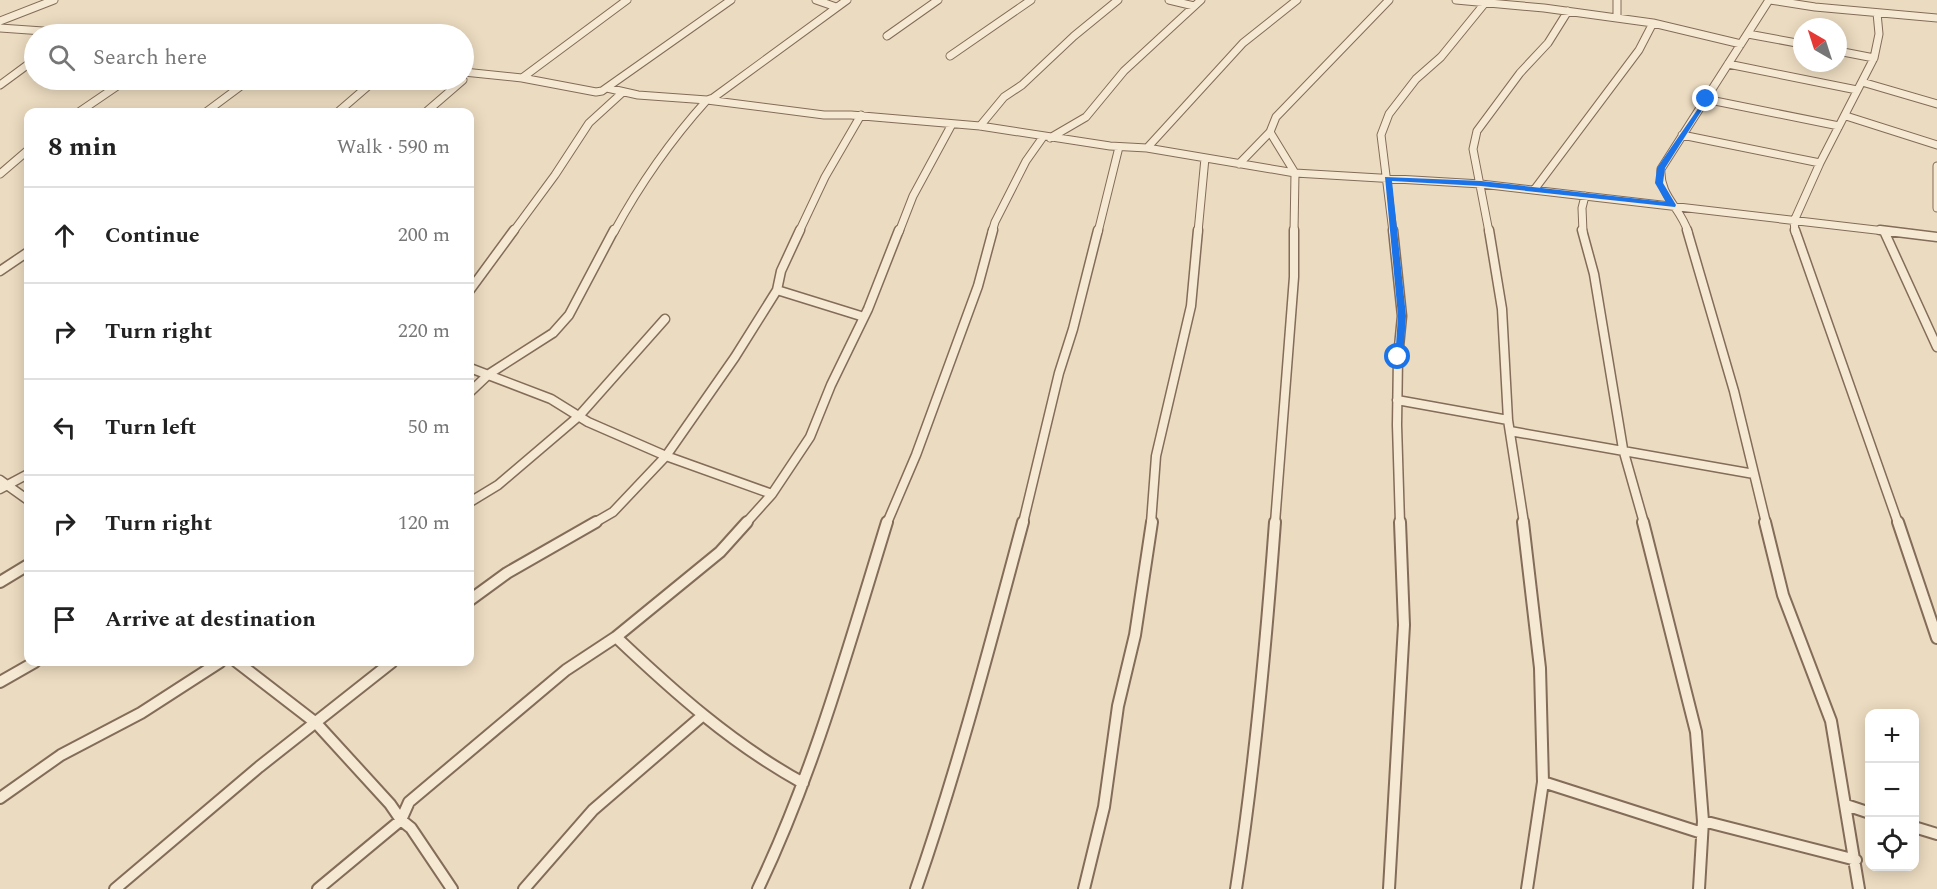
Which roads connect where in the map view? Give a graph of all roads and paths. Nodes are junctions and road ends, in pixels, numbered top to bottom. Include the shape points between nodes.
1 (54, 0) edge
2 (627, 0) edge
3 (730, 0) edge
4 (816, 0) edge
5 (847, 0) edge
6 (938, 0) edge
7 (1031, 0) edge
8 (1118, 0) edge
9 (1169, 0) edge
10 (1201, 0) edge
11 (1297, 0) edge
12 (1389, 0) edge
13 (1456, 0) edge
14 (1617, 0) edge
15 (1770, 0) edge
16 (1485, 3) junction
17 (1194, 6) junction
18 (836, 7) junction
19 (1568, 11) junction
20 (1877, 13) junction
21 (1617, 17) junction
22 (1937, 18) edge
23 (0, 21) edge
24 (1653, 23) junction
25 (0, 28) edge
26 (24, 30) edge
27 (1748, 34) junction
28 (887, 36) dead end
29 (1793, 42) edge
30 (1741, 44) junction
31 (1847, 53) edge
32 (950, 56) dead end
33 (1874, 58) junction
34 (1728, 64) junction
35 (24, 67) edge
36 (474, 73) edge
37 (522, 78) junction
38 (0, 85) edge
39 (1859, 86) junction
40 (607, 88) junction
41 (111, 90) edge
42 (236, 90) edge
43 (363, 90) edge
44 (451, 90) edge
45 (622, 92) junction
46 (1706, 99) junction
47 (707, 100) junction
48 (1937, 104) edge
49 (84, 108) edge
50 (211, 108) edge
51 (343, 108) edge
52 (430, 108) edge
53 (861, 116) junction
54 (1846, 116) junction
55 (952, 124) junction
56 (980, 126) junction
57 (1839, 126) junction
58 (1270, 132) junction
59 (1682, 135) junction
60 (1046, 137) junction
61 (1937, 145) edge
62 (1119, 147) junction
63 (1147, 148) junction
64 (24, 153) edge
65 (1205, 158) junction
66 (1820, 163) junction
67 (1239, 164) junction
68 (1937, 166) edge
69 (1295, 173) junction
70 (0, 174) edge
71 (1388, 178) junction
72 (1481, 184) junction
73 (1534, 190) junction
74 (1585, 196) junction
75 (1672, 205) junction
76 (1937, 208) edge
77 (1794, 221) junction
78 (1884, 231) junction
79 (1937, 237) edge
80 (24, 255) edge
81 (0, 272) edge
82 (474, 285) edge
83 (777, 290) junction
84 (864, 317) junction
85 (665, 319) dead end
86 (1937, 347) edge
87 (474, 369) edge
88 (489, 374) junction
89 (474, 388) edge
90 (1397, 400) junction
91 (579, 416) junction
92 (1508, 420) junction
93 (1509, 431) junction
94 (1623, 449) junction
95 (666, 456) junction
96 (1754, 474) junction
97 (24, 476) edge
98 (2, 485) edge
99 (772, 494) junction
100 (24, 498) edge
101 (474, 500) edge
102 (24, 567) edge
103 (0, 582) edge
104 (474, 597) edge
105 (616, 637) junction
106 (1937, 638) edge
107 (28, 666) edge
108 (214, 666) edge
109 (242, 666) edge
110 (387, 666) edge
111 (0, 682) edge
112 (702, 716) junction
113 (316, 723) junction
114 (1543, 782) junction
115 (802, 783) junction
116 (0, 798) edge
117 (1846, 805) junction
118 (1865, 812) edge
119 (401, 820) junction
120 (1703, 827) junction
121 (1919, 828) edge
122 (1937, 834) edge
123 (1856, 861) junction
124 (115, 889) edge
125 (318, 889) edge
126 (452, 889) edge
127 (524, 889) edge
128 (758, 889) edge
129 (916, 889) edge
130 (1084, 889) edge
131 (1236, 889) edge
132 (1389, 889) edge
133 (1527, 889) edge
134 (1699, 889) edge
135 (1859, 889) edge

1 - 23 street
2 - 37 street
3 - 40 street
4 - 18 street
5 - 18 street
6 - 28 street
7 - 32 street
8 - 56 street via 1004,97
9 - 17 street
10 - 17 street
11 - 63 street via 1243,43
12 - 58 street via 1276,117
13 - 16 street
14 - 21 street
15 - 20 street
15 - 27 street
16 - 19 street
16 - 71 street via 1389,114 1381,135
17 - 60 street via 1124,71 1086,117
18 - 47 street
19 - 21 street
19 - 72 street via 1548,43 1477,131 1473,149
20 - 22 street
20 - 33 street via 1880,34
21 - 24 street
24 - 30 street
24 - 73 street via 1639,50
25 - 26 street
27 - 29 street
27 - 30 street
30 - 34 street
31 - 33 street
33 - 39 street
34 - 39 street
34 - 46 street
35 - 38 street
36 - 37 street
37 - 40 street via 596,92
39 - 48 street
39 - 54 street
40 - 45 street
41 - 49 street
42 - 50 street
43 - 51 street
44 - 52 street
45 - 47 street
45 - 82 street via 590,123
46 - 57 street
46 - 59 street
47 - 53 street
47 - 88 street via 678,132 634,194 569,315 553,333
53 - 55 street
53 - 83 street via 825,177 781,271
54 - 57 street
54 - 61 street
55 - 56 street
55 - 84 street via 913,196
56 - 60 street
57 - 66 street
58 - 67 street
58 - 69 street
59 - 66 street
59 - 75 street via 1661,168 1659,183
60 - 62 street
60 - 115 street via 1026,161 995,222 974,297 916,454 892,507 848,653
62 - 63 street
62 - 129 street via 969,724
63 - 65 street
64 - 70 street
65 - 67 street
65 - 130 street via 1191,306 1156,456 1153,512 1135,635 1118,706 1104,807
66 - 77 street
67 - 69 street
68 - 76 street
69 - 71 street
69 - 131 street via 1294,277 1264,668
71 - 72 street
71 - 90 street via 1402,316
72 - 73 street
72 - 92 street via 1502,309
73 - 74 street
74 - 75 street
74 - 94 street via 1582,230 1594,274
75 - 77 street
75 - 96 street via 1684,219 1696,257
77 - 78 street
77 - 106 street via 1796,238
78 - 79 street
78 - 86 street
80 - 81 street
83 - 84 street
83 - 95 street
84 - 99 street via 810,437
85 - 91 street
87 - 88 street
88 - 89 street
88 - 91 street via 551,399
90 - 92 street
90 - 132 street via 1404,625
91 - 95 street
91 - 101 street via 498,485
92 - 93 street
93 - 94 street
93 - 114 street via 1540,668
94 - 96 street
94 - 120 street via 1696,732
95 - 99 street
95 - 104 street via 613,512 507,573
96 - 117 street via 1783,595 1831,722
97 - 98 street
98 - 100 street
99 - 105 street via 720,552
102 - 103 street
105 - 112 street
105 - 119 street via 566,670 409,802
107 - 111 street
108 - 116 street via 141,713 62,755
109 - 113 street
110 - 113 street
112 - 115 street via 778,771
112 - 127 street via 593,810
113 - 119 street
113 - 124 street
114 - 120 street
114 - 133 street
115 - 128 street
117 - 118 street
117 - 123 street
119 - 125 street
119 - 126 street via 411,828
120 - 123 street
120 - 134 street
121 - 122 street
123 - 135 street

